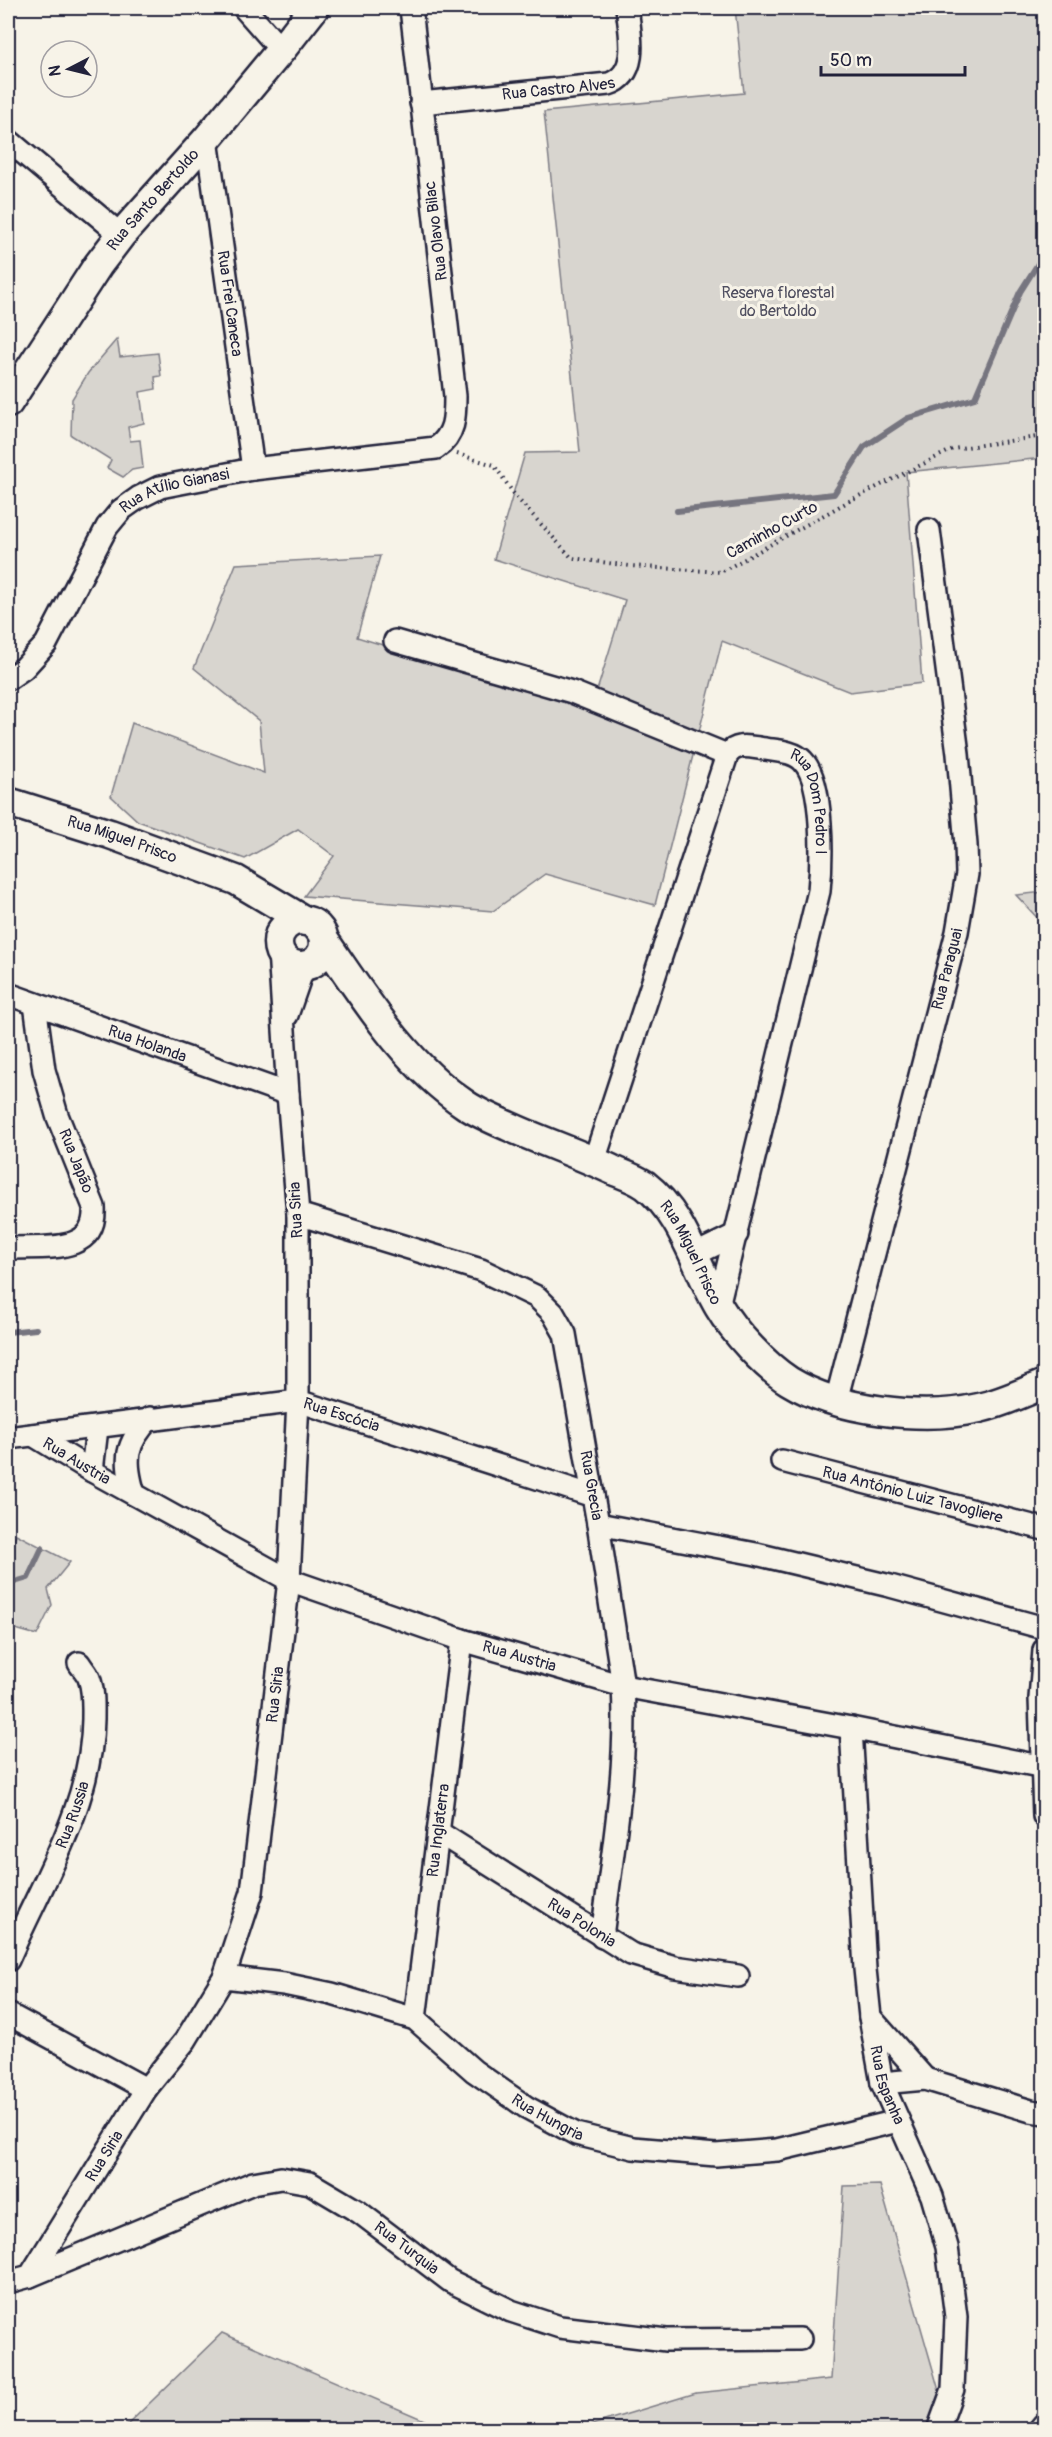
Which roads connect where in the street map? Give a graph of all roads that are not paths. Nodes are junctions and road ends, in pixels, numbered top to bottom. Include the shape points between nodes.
1 (244, 8) edge
2 (314, 8) edge
3 (411, 8) edge
4 (627, 8) edge
5 (281, 50) junction
6 (421, 104) junction
7 (207, 139) junction
8 (8, 140) edge
9 (121, 235) junction
10 (8, 403) edge
11 (436, 448) joint
12 (254, 470) junction
13 (929, 530) dead end
14 (395, 641) dead end
15 (8, 680) edge
16 (727, 755) junction
17 (8, 802) edge
18 (236, 880) junction
19 (279, 946) junction
20 (311, 948) junction
21 (8, 994) edge
22 (35, 1004) junction
23 (284, 1028) junction
24 (288, 1094) junction
25 (594, 1161) junction
26 (298, 1214) junction
27 (737, 1234) junction
28 (8, 1248) edge
29 (694, 1255) junction
30 (718, 1306) junction
31 (1044, 1384) edge
32 (298, 1401) junction
33 (836, 1401) junction
34 (150, 1418) junction
35 (97, 1428) junction
36 (33, 1435) junction
37 (8, 1438) edge
38 (782, 1461) dead end
39 (92, 1471) junction
40 (134, 1494) junction
41 (593, 1496) junction
42 (598, 1524) junction
43 (1044, 1529) edge
44 (289, 1581) junction
45 (1044, 1628) edge
46 (462, 1640) junction
47 (1044, 1650) edge
48 (79, 1663) dead end
49 (623, 1686) junction
50 (851, 1728) junction
51 (1043, 1767) edge
52 (1044, 1816) edge
53 (438, 1832) junction
54 (603, 1937) junction
55 (8, 1960) edge
56 (738, 1976) dead end
57 (224, 1977) junction
58 (8, 2014) edge
59 (870, 2017) junction
60 (415, 2019) junction
61 (925, 2079) junction
62 (882, 2083) junction
63 (146, 2089) junction
64 (1044, 2113) edge
65 (898, 2121) junction
66 (30, 2276) junction
67 (8, 2282) edge
68 (800, 2339) dead end
69 (1044, 2424) edge
70 (938, 2430) edge
71 (1039, 2430) edge

1 - 5 street
2 - 5 street, Rua Santo Bertoldo
3 - 6 street, Rua Olavo Bilac
4 - 6 street, Rua Castro Alves via 631,52 624,76 617,82
5 - 7 street, Rua Santo Bertoldo
6 - 11 street, Rua Olavo Bilac via 455,396 452,431
7 - 9 street, Rua Santo Bertoldo
7 - 12 street, Rua Frei Caneca
8 - 9 street
9 - 10 street, Rua Santo Bertoldo
11 - 12 street, Rua Atílio Gianasi
12 - 15 street, Rua Atílio Gianasi via 160,487 121,510 107,527 46,644
13 - 33 street, Rua Paraguai via 958,754 967,874 957,932
14 - 16 street via 572,692
16 - 25 street
16 - 27 street, Rua Dom Pedro I via 735,747 744,746 785,751 803,760 812,776 817,802 822,864 819,891
17 - 18 street, Rua Miguel Prisco
18 - 19 street, Rua Miguel Prisco
18 - 20 street, Rua Miguel Prisco
19 - 20 street, Rua Miguel Prisco via 288,962
19 - 20 street via 285,927 291,923
19 - 23 street, Rua Siria
20 - 23 street, Rua Siria
20 - 25 street, Rua Miguel Prisco via 363,997 427,1073 467,1106
21 - 22 street, Rua Holanda
22 - 24 street, Rua Holanda
22 - 28 street, Rua Japão via 44,1070 57,1115 94,1206 95,1219 90,1233 78,1242
23 - 24 street, Rua Siria
24 - 26 street, Rua Siria
25 - 29 street, Rua Miguel Prisco via 644,1184 675,1220
26 - 32 street, Rua Siria
26 - 41 street, Rua Grecia via 480,1270 537,1297 553,1313 565,1334
27 - 29 street
27 - 30 street, Rua Dom Pedro I
29 - 30 street, Rua Miguel Prisco
30 - 33 street, Rua Miguel Prisco via 744,1340 788,1380
31 - 33 street, Rua Miguel Prisco via 996,1404 939,1414 888,1411
32 - 34 street, Rua Escócia
32 - 41 street, Rua Escócia
32 - 44 street, Rua Siria
34 - 35 street, Rua Escócia
34 - 40 street via 137,1432 127,1456
35 - 36 street, Rua Escócia
35 - 39 street
36 - 37 street, Rua Escócia
36 - 39 street, Rua Austria
38 - 43 street, Rua Antônio Luiz Tavogliere
39 - 40 street, Rua Austria
40 - 44 street, Rua Austria
41 - 42 street, Rua Grecia
42 - 45 street via 756,1554
42 - 49 street, Rua Grecia
44 - 46 street, Rua Austria
44 - 57 street, Rua Siria via 252,1892
46 - 49 street, Rua Austria
46 - 53 street, Rua Inglaterra
47 - 51 street via 1040,1698
48 - 55 street, Rua Russia via 89,1678 94,1698 88,1762 68,1831
49 - 50 street, Rua Austria
49 - 54 street, Rua Grecia via 624,1745
50 - 51 street, Rua Austria
50 - 59 street, Rua Espanha
51 - 52 street
53 - 54 street, Rua Polonia
53 - 60 street, Rua Inglaterra
54 - 56 street, Rua Polonia via 631,1954 675,1967
57 - 60 street, Rua Hungria via 332,1994
57 - 63 street, Rua Siria via 185,2041
58 - 63 street
59 - 61 street
59 - 62 street, Rua Espanha
60 - 65 street, Rua Hungria via 474,2071 526,2107 576,2134 633,2148 716,2155 777,2150
61 - 62 street
61 - 64 street
62 - 65 street, Rua Espanha
63 - 66 street, Rua Siria
65 - 70 street, Rua Espanha via 932,2196 947,2247 956,2317 953,2389
66 - 67 street
66 - 68 street, Rua Turquia via 253,2183 280,2178 310,2183 359,2212 450,2282 511,2311 560,2327 666,2340
69 - 71 street

